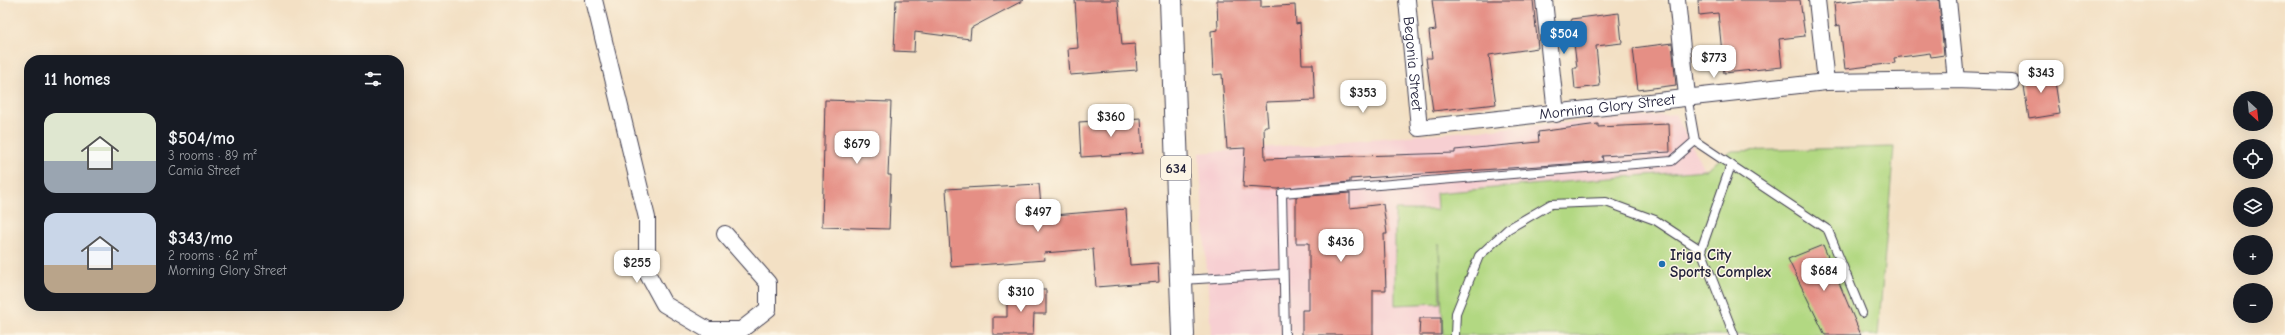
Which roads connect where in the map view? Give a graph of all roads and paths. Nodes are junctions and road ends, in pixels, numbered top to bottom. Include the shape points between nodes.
1 (594, 0) edge
2 (1171, 0) edge
3 (1407, 0) edge
4 (1544, 0) edge
5 (1678, 0) edge
6 (1817, 0) edge
7 (1948, 0) edge
8 (1956, 80) junction
9 (1826, 82) junction
10 (2011, 82) dead end
11 (1687, 96) junction
12 (1556, 114) junction
13 (1419, 128) joint
14 (1695, 141) junction
15 (1731, 165) junction
16 (725, 234) dead end
17 (1701, 250) junction
18 (1284, 274) junction
19 (1180, 280) junction
20 (1862, 313) dead end
21 (1183, 335) edge
22 (1285, 335) edge
23 (1455, 335) edge
24 (1734, 335) edge

1 - 16 street via 648,218 647,273 664,304 708,330 741,330 768,310 768,283
2 - 19 main road, 634
3 - 13 street, Begonia Street
4 - 12 street
5 - 11 street
6 - 9 street
7 - 8 street
8 - 9 street, Morning Glory Street
8 - 10 street, Morning Glory Street
9 - 11 street, Morning Glory Street
11 - 12 street, Morning Glory Street
11 - 14 lane
12 - 13 street, Morning Glory Street
14 - 15 lane
14 - 18 lane via 1672,161 1282,193
15 - 17 lane
15 - 20 lane via 1828,230
17 - 23 lane via 1655,220 1606,202 1551,204 1508,229 1479,256 1456,313
17 - 24 lane
18 - 19 lane
18 - 22 lane
19 - 21 main road, 634

